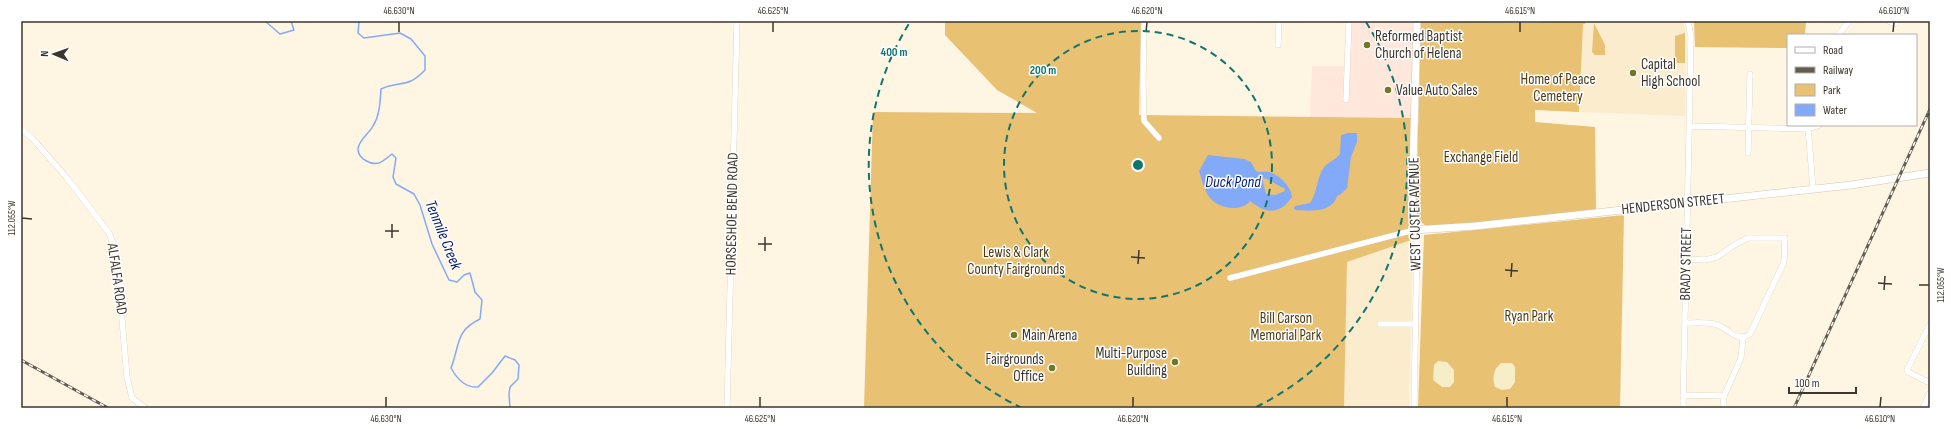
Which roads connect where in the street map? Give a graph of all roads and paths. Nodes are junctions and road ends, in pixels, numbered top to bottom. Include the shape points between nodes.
1 (737, 21) edge
2 (1144, 21) edge
3 (1279, 21) edge
4 (1349, 21) edge
5 (1417, 21) edge
6 (1849, 21) edge
7 (1888, 21) edge
8 (1689, 22) edge
9 (1896, 24) dead end
10 (1839, 34) edge
11 (1278, 45) dead end
12 (1750, 74) dead end
13 (1346, 100) dead end
14 (1689, 126) junction
15 (1749, 126) junction
16 (1808, 127) edge
17 (21, 129) edge
18 (1159, 138) dead end
19 (1748, 154) dead end
20 (1930, 172) edge
21 (1813, 189) junction
22 (1688, 203) junction
23 (1414, 230) junction
24 (1686, 259) junction
25 (1230, 278) dead end
26 (1685, 323) junction
27 (1380, 324) dead end
28 (1416, 324) junction
29 (1930, 324) edge
30 (1743, 338) junction
31 (1930, 383) edge
32 (1930, 393) edge
33 (1683, 395) junction
34 (1724, 396) junction
35 (145, 408) edge
36 (727, 408) edge
37 (1414, 408) edge
38 (1683, 408) edge
39 (1723, 408) edge
40 (1923, 408) edge

1 - 36 street, HORSESHOE BEND ROAD
2 - 18 street via 1144,122
3 - 11 street
4 - 13 street
5 - 23 main road, WEST CUSTER AVENUE via 1412,206
6 - 10 street
7 - 9 street
8 - 14 street, BRADY STREET
12 - 15 street
14 - 15 street
14 - 22 street, BRADY STREET
15 - 16 street
15 - 19 street
16 - 21 street
17 - 35 street, ALFALFA ROAD via 67,178 110,233 118,273 127,376 132,398
20 - 21 main road, HENDERSON STREET
21 - 22 main road, HENDERSON STREET
22 - 23 main road, HENDERSON STREET via 1476,226
22 - 24 street, BRADY STREET
23 - 25 street
23 - 28 street, WEST CUSTER AVENUE via 1417,240
24 - 26 street, BRADY STREET
24 - 30 street via 1716,257 1748,238 1785,238 1784,262 1753,330
26 - 30 street via 1714,324
26 - 33 street, BRADY STREET
27 - 28 street
28 - 37 street, WEST CUSTER AVENUE
29 - 31 street via 1908,367 1908,372
30 - 34 street via 1741,358
32 - 40 street
33 - 34 street
33 - 38 street, BRADY STREET
34 - 39 street

